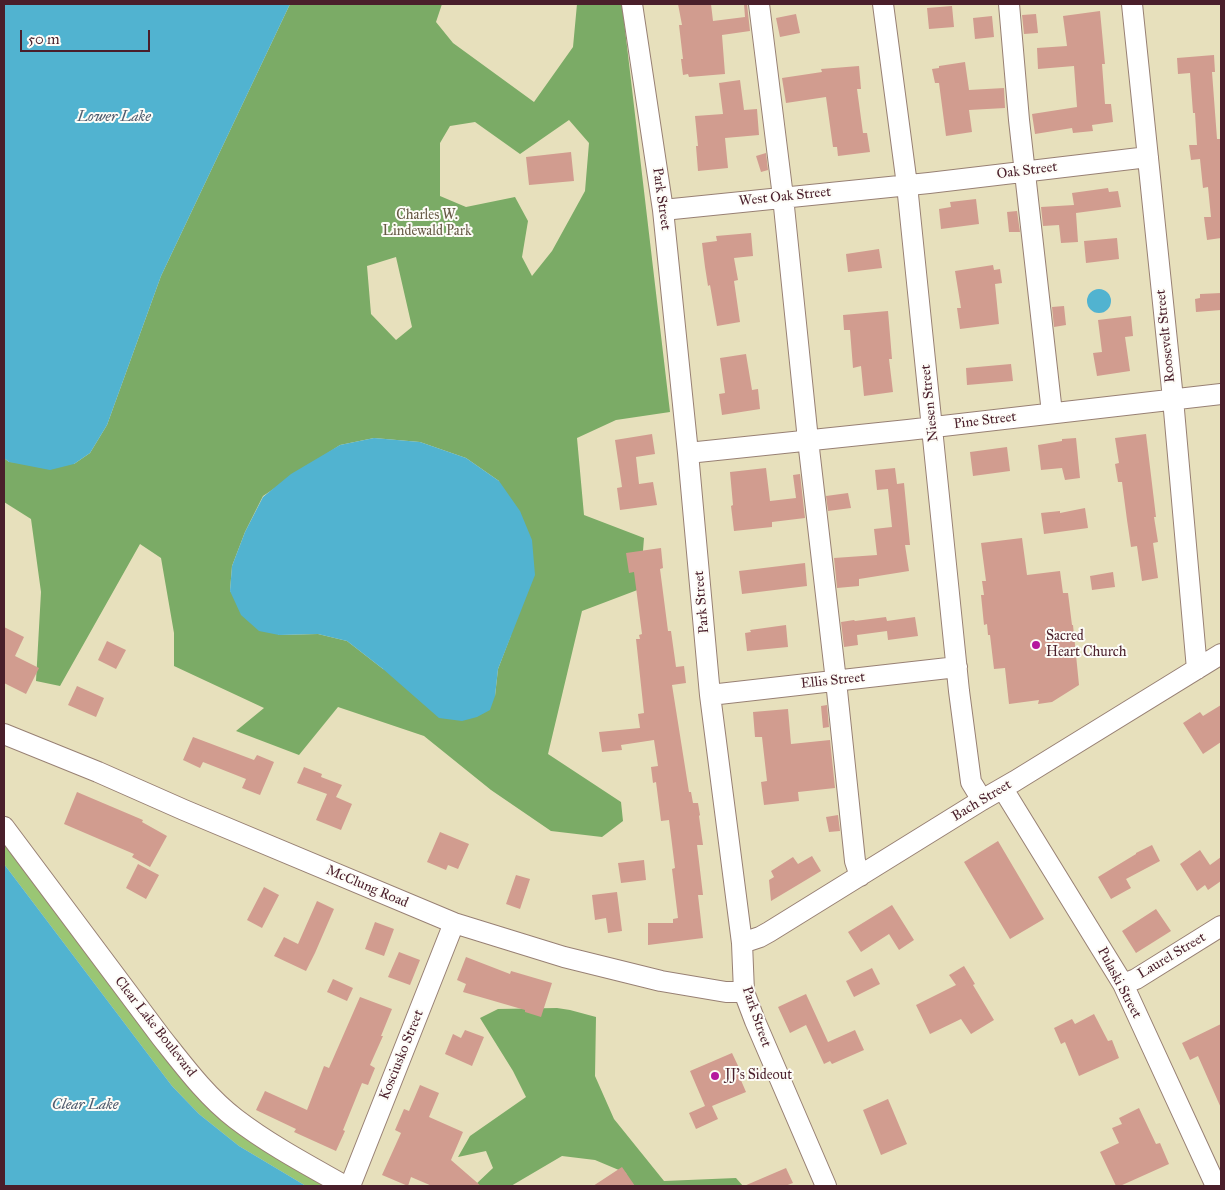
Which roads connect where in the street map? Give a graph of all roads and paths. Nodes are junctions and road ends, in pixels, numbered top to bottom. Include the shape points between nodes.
1 (632, 4) edge
2 (759, 4) edge
3 (883, 4) edge
4 (1009, 4) edge
5 (1132, 4) edge
6 (1148, 156) junction
7 (1025, 171) junction
8 (907, 185) junction
9 (784, 198) junction
10 (663, 210) junction
11 (1221, 394) edge
12 (1173, 399) junction
13 (1052, 413) junction
14 (932, 427) junction
15 (808, 440) junction
16 (688, 452) junction
17 (1221, 654) edge
18 (956, 667) junction
19 (1197, 669) junction
20 (836, 681) junction
21 (710, 695) junction
22 (4, 734) edge
23 (1003, 789) junction
24 (982, 800) junction
25 (4, 827) edge
26 (860, 876) junction
27 (454, 924) junction
28 (1221, 926) edge
29 (742, 943) junction
30 (1123, 984) junction
31 (744, 992) junction
32 (1217, 1180) edge
33 (345, 1186) edge
34 (350, 1186) edge
35 (826, 1186) edge

1 - 10 street, Park Street
2 - 9 street
3 - 8 street, Niesen Street
4 - 7 street
5 - 6 street, Roosevelt Street
6 - 7 street, Oak Street
6 - 12 street, Roosevelt Street
7 - 8 street, Oak Street
7 - 13 street
8 - 9 street, West Oak Street
8 - 14 street, Niesen Street
9 - 10 street, West Oak Street
9 - 15 street
10 - 16 street, Park Street
11 - 12 street, Pine Street
12 - 13 street, Pine Street
12 - 19 street, Roosevelt Street
13 - 14 street, Pine Street
14 - 15 street, Pine Street
14 - 18 street, Niesen Street
15 - 16 street, Pine Street
15 - 20 street
16 - 21 street, Park Street
17 - 19 street, Bach Street
18 - 20 street, Ellis Street
18 - 24 street, Niesen Street via 971,782
19 - 23 street, Bach Street
20 - 21 street, Ellis Street
20 - 26 street via 855,861
21 - 29 street, Park Street
22 - 27 street, McClung Road
23 - 24 street, Bach Street
23 - 30 street, Pulaski Street
24 - 26 street, Bach Street
25 - 33 street, Clear Lake Boulevard via 161,1037 211,1096 235,1119
26 - 29 street, Bach Street via 760,937
27 - 31 street, McClung Road via 564,957 662,981
27 - 34 street, Kosciusko Street
28 - 30 street, Laurel Street
29 - 31 street, Park Street
30 - 32 street, Pulaski Street
31 - 35 street, Park Street

